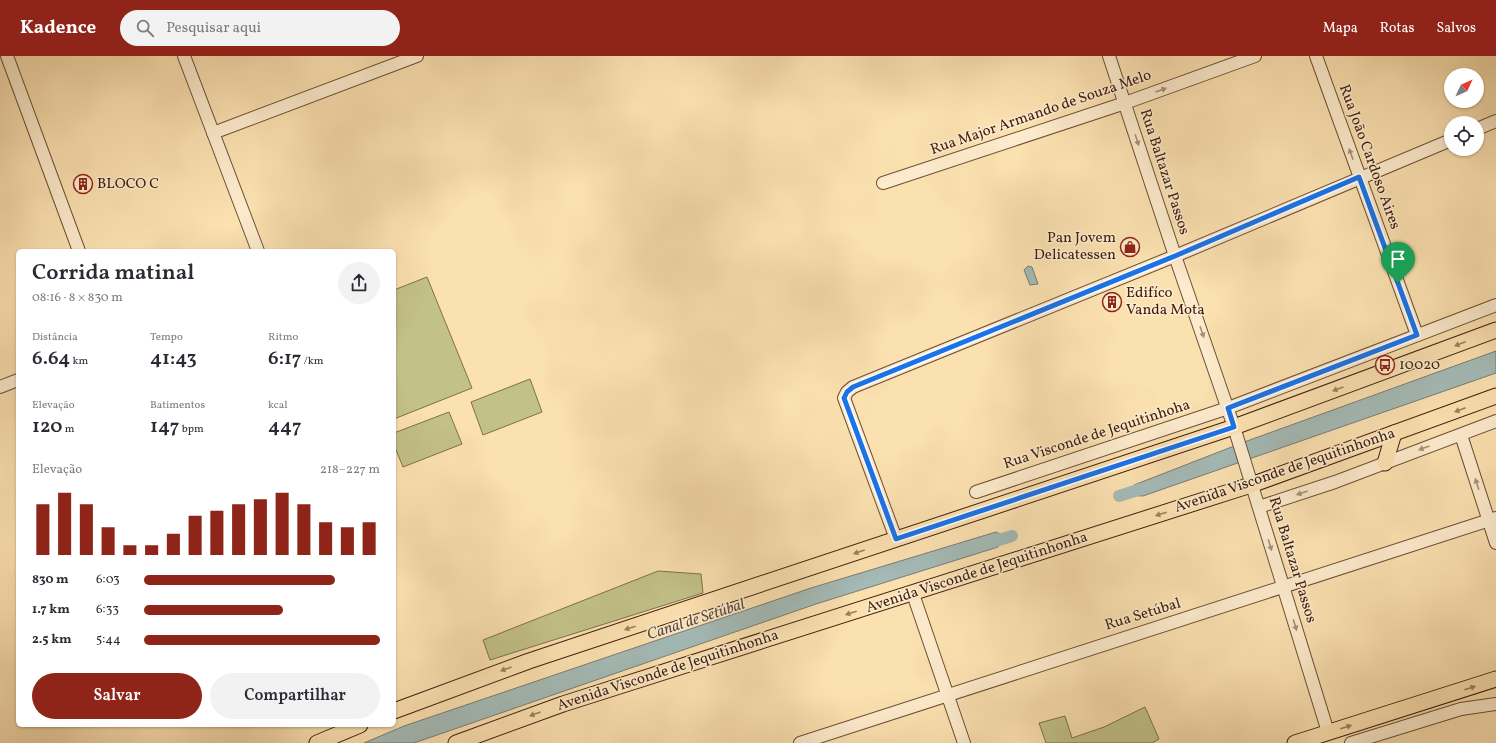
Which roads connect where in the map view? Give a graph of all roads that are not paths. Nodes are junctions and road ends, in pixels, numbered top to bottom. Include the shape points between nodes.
1 (7, 56) edge
2 (184, 56) edge
3 (417, 56) edge
4 (1109, 56) edge
5 (1255, 56) edge
6 (1316, 56) edge
7 (1125, 103) junction
8 (1496, 122) edge
9 (1484, 126) edge
10 (213, 133) junction
11 (1444, 143) edge
12 (1359, 177) junction
13 (883, 183) dead end
14 (78, 249) edge
15 (257, 249) edge
16 (1175, 256) junction
17 (1496, 305) edge
18 (1496, 330) edge
19 (1417, 335) junction
20 (16, 381) edge
21 (0, 387) edge
22 (1496, 396) edge
23 (1228, 408) junction
24 (1496, 421) edge
25 (1394, 433) junction
26 (1236, 434) junction
27 (1461, 434) junction
28 (1385, 463) junction
29 (1250, 480) junction
30 (976, 492) dead end
31 (1259, 508) junction
32 (1492, 519) edge
33 (896, 539) junction
34 (1496, 543) edge
35 (1284, 588) junction
36 (913, 594) junction
37 (1496, 679) edge
38 (947, 694) junction
39 (1496, 704) edge
40 (396, 710) edge
41 (355, 727) edge
42 (1328, 732) junction
43 (317, 743) edge
44 (456, 743) edge
45 (800, 743) edge
46 (964, 743) edge
47 (1295, 743) edge
48 (1351, 743) edge

1 - 14 street
2 - 10 street
3 - 10 street
4 - 7 street, Rua Baltazar Passos
7 -> 5 street, Rua Major Armando de Souza Melo
12 -> 6 street, Rua João Cardoso Aires
7 - 13 street, Rua Major Armando de Souza Melo
7 -> 16 street, Rua Baltazar Passos
8 - 9 street
10 - 15 street
11 - 12 street
12 - 16 street
12 - 19 street, Rua João Cardoso Aires
16 -> 23 street, Rua Baltazar Passos
16 - 33 street via 853,387 847,392 844,398
17 - 19 street
18 -> 26 main road
19 - 23 street
20 - 21 street
22 -> 25 main road, Avenida Visconde de Jequitinhonha
23 - 26 street, Rua Baltazar Passos
23 - 30 street, Rua Visconde de Jequitinhoha
24 - 27 street, Avenida Visconde de Jequitinhonha
25 - 28 main road
25 - 29 main road, Avenida Visconde de Jequitinhonha
26 - 29 street, Rua Baltazar Passos
26 - 33 main road
27 -> 28 street, Avenida Visconde de Jequitinhonha
32 -> 27 street
28 -> 31 street, Avenida Visconde de Jequitinhonha
29 - 31 street, Rua Baltazar Passos
29 -> 36 main road, Avenida Visconde de Jequitinhonha
31 -> 35 street, Rua Baltazar Passos
32 - 34 street
32 - 35 street, Rua Setúbal
33 -> 40 main road via 529,661
35 - 38 street, Rua Setúbal
35 -> 42 street, Rua Baltazar Passos
36 - 38 street
36 -> 44 main road, Avenida Visconde de Jequitinhonha via 563,704
42 -> 37 main road
38 - 45 street, Rua Setúbal
38 - 46 street
39 - 48 street via 1461,709
41 - 43 main road
42 - 47 main road

